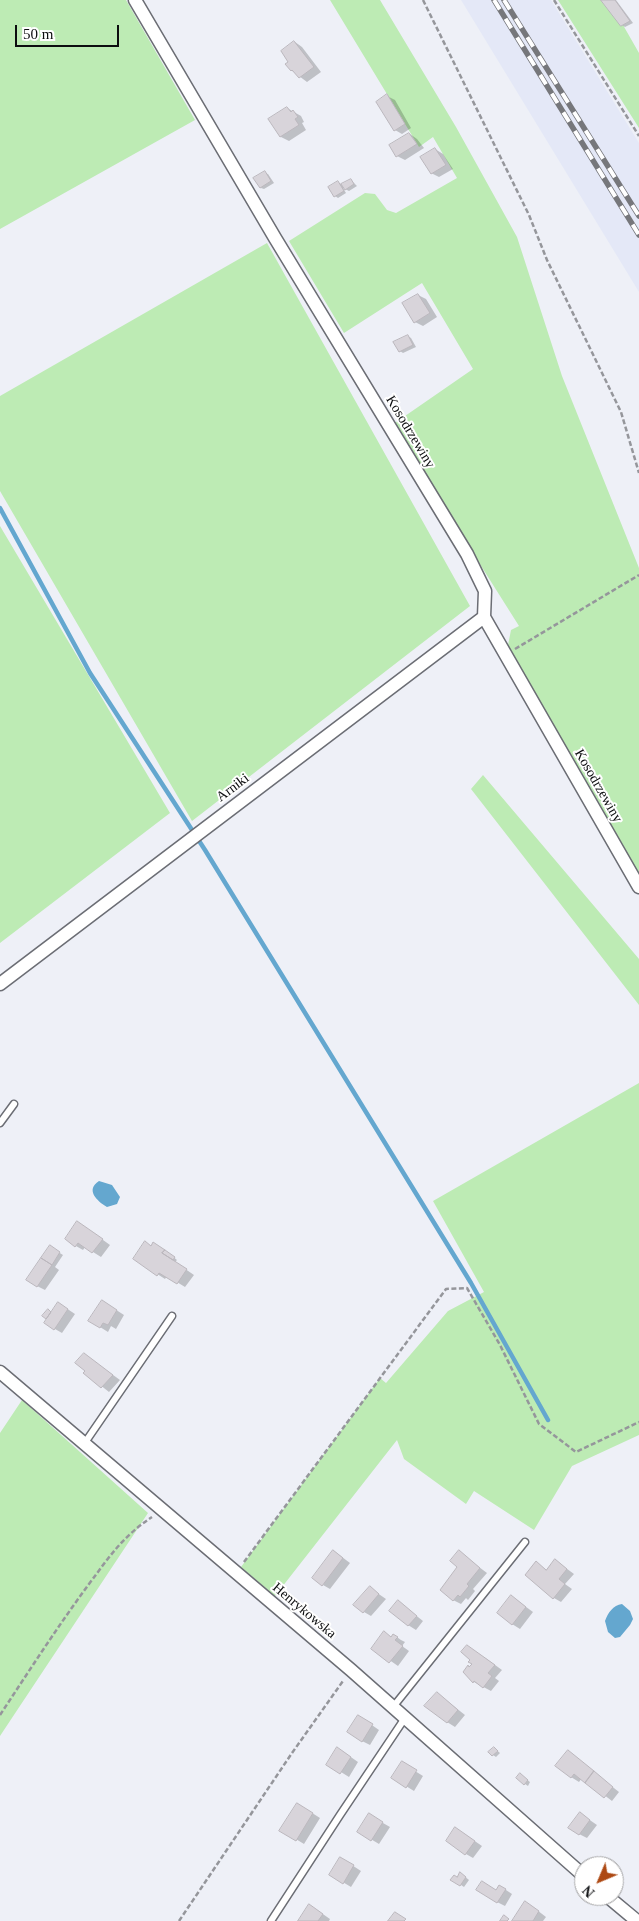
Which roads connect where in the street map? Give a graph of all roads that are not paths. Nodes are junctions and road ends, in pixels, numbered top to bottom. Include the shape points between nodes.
1 (135, 0) edge
2 (484, 617) junction
3 (639, 887) edge
4 (0, 984) edge
5 (14, 1104) dead end
6 (0, 1124) edge
7 (172, 1316) dead end
8 (0, 1372) edge
9 (84, 1444) junction
10 (524, 1542) dead end
11 (393, 1708) junction
12 (405, 1718) junction
13 (574, 1867) edge
14 (619, 1906) edge
15 (272, 1921) edge
16 (637, 1921) edge

1 - 2 street, Kosodrzewiny via 467,554 485,591
2 - 3 street, Kosodrzewiny
2 - 4 street, Arniki
5 - 6 lane
7 - 9 lane
8 - 9 street, Henrykowska
9 - 11 street, Henrykowska
10 - 11 lane
11 - 12 street, Henrykowska
12 - 13 street, Henrykowska
12 - 15 lane
14 - 16 street

